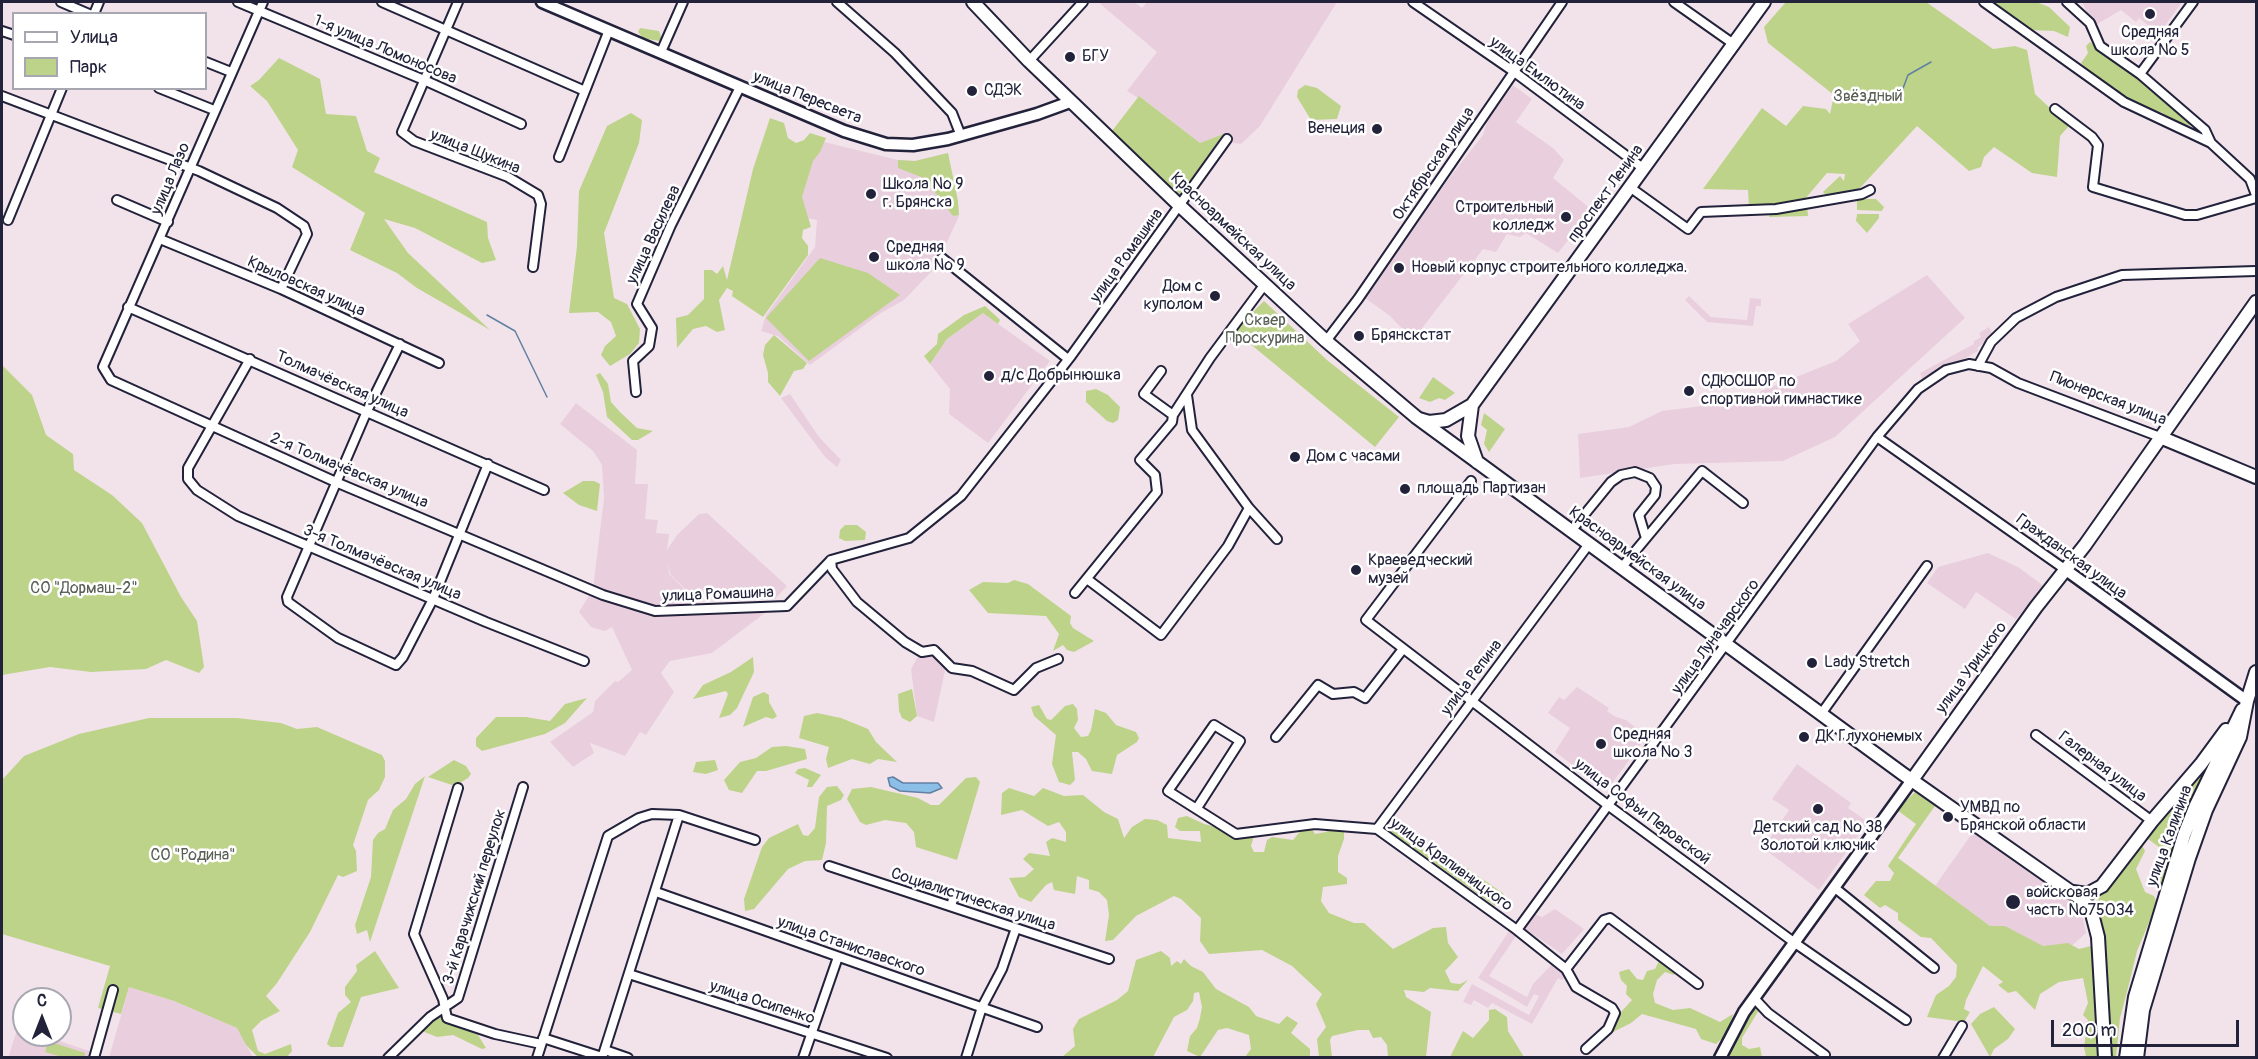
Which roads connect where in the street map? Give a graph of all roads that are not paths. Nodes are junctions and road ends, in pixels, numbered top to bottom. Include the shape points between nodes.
1 (61, 2) edge
2 (238, 2) edge
3 (263, 2) edge
4 (382, 2) edge
5 (458, 2) edge
6 (542, 2) edge
7 (683, 2) edge
8 (837, 2) edge
9 (974, 2) edge
10 (1083, 2) edge
11 (1413, 2) edge
12 (1562, 2) edge
13 (1674, 2) edge
14 (1764, 2) edge
15 (1984, 2) edge
16 (2067, 2) edge
17 (2193, 2) edge
18 (259, 10) junction
19 (84, 12) edge
20 (446, 30) junction
21 (609, 30) junction
22 (1735, 45) junction
23 (661, 52) junction
24 (1029, 61) junction
25 (207, 62) edge
26 (1513, 71) junction
27 (231, 72) junction
28 (2140, 75) junction
29 (424, 80) junction
30 (740, 87) junction
31 (61, 90) edge
32 (164, 90) edge
33 (585, 91) junction
34 (2, 96) edge
35 (1070, 102) junction
36 (214, 110) junction
37 (2055, 110) dead end
38 (50, 114) junction
39 (521, 124) dead end
40 (960, 136) junction
41 (1227, 139) dead end
42 (2211, 143) junction
43 (559, 157) dead end
44 (190, 169) junction
45 (1644, 169) junction
46 (1631, 188) junction
47 (1870, 190) dead end
48 (2256, 197) edge
49 (117, 200) dead end
50 (1180, 206) junction
51 (8, 220) dead end
52 (168, 222) junction
53 (160, 238) junction
54 (942, 258) dead end
55 (533, 267) dead end
56 (2256, 271) edge
57 (1265, 284) junction
58 (281, 289) junction
59 (2256, 302) edge
60 (128, 307) junction
61 (1326, 341) junction
62 (400, 344) junction
63 (250, 359) junction
64 (1068, 359) junction
65 (439, 363) dead end
66 (1978, 366) junction
67 (103, 367) joint
68 (1946, 370) joint
69 (1161, 371) dead end
70 (636, 392) dead end
71 (1187, 395) junction
72 (1472, 405) junction
73 (367, 411) junction
74 (1173, 415) junction
75 (1416, 417) junction
76 (212, 426) junction
77 (1877, 437) junction
78 (2160, 437) junction
79 (1477, 462) junction
80 (488, 464) junction
81 (2256, 477) edge
82 (1471, 481) dead end
83 (338, 483) junction
84 (544, 490) dead end
85 (1743, 503) dead end
86 (1249, 508) junction
87 (1571, 531) junction
88 (461, 533) junction
89 (1645, 535) dead end
90 (1277, 539) dead end
91 (1589, 544) junction
92 (310, 547) junction
93 (831, 560) junction
94 (1927, 566) dead end
95 (1622, 567) junction
96 (2066, 570) junction
97 (1087, 579) junction
98 (593, 589) joint
99 (1076, 593) dead end
100 (433, 599) junction
101 (1726, 645) junction
102 (1403, 649) junction
103 (1058, 659) dead end
104 (584, 661) dead end
105 (2256, 672) edge
106 (1472, 701) junction
107 (2247, 701) junction
108 (1821, 714) junction
109 (2036, 735) dead end
110 (1276, 737) dead end
111 (1912, 780) junction
112 (523, 787) dead end
113 (458, 788) dead end
114 (1610, 806) junction
115 (1197, 808) junction
116 (679, 815) junction
117 (2152, 821) junction
118 (1377, 829) junction
119 (755, 840) dead end
120 (829, 866) dead end
121 (1835, 888) junction
122 (2069, 891) junction
123 (656, 892) junction
124 (954, 896) dead end
125 (951, 906) junction
126 (1016, 928) junction
127 (1516, 930) junction
128 (1795, 943) junction
129 (838, 957) junction
130 (1109, 959) dead end
131 (1934, 968) dead end
132 (1566, 969) junction
133 (629, 974) junction
134 (1698, 984) dead end
135 (113, 990) dead end
136 (1754, 998) junction
137 (982, 1007) junction
138 (444, 1008) junction
139 (1906, 1020) dead end
140 (1962, 1026) dead end
141 (1037, 1027) dead end
142 (812, 1033) junction
143 (542, 1041) junction
144 (1586, 1049) dead end
145 (603, 1055) edge
146 (1825, 1055) dead end
147 (93, 1058) edge
148 (388, 1058) edge
149 (537, 1058) edge
150 (628, 1058) edge
151 (803, 1058) edge
152 (887, 1058) edge
153 (966, 1058) edge
154 (1720, 1058) edge
155 (1943, 1058) edge
156 (2105, 1058) edge
157 (2126, 1058) edge
158 (2137, 1058) edge

1 - 19 street
2 - 18 street, 1-я улица Ломоносова
3 - 18 street, улица Лазо
4 - 20 street
5 - 20 street
6 - 21 main road, улица Пересвета
7 - 23 street
8 - 40 street via 895,54 956,121
9 - 24 main road, Красноармейская улица
10 - 24 street
11 - 26 street, улица Емлютина
12 - 26 street, Октябрьская улица
13 - 22 street
14 - 22 main road, проспект Ленина
15 - 42 street via 2124,102
16 - 28 street via 2090,23 2100,46
17 - 28 street
18 - 27 street, улица Лазо
18 - 29 street, 1-я улица Ломоносова
20 - 29 street
20 - 33 street
21 - 23 main road, улица Пересвета
21 - 33 street
22 - 45 main road, проспект Ленина
23 - 30 main road, улица Пересвета
24 - 35 main road, Красноармейская улица
25 - 27 street
26 - 45 street, улица Емлютина
26 - 61 street, Октябрьская улица
27 - 36 street, улица Лазо
28 - 42 street via 2205,130
29 - 39 street, 1-я улица Ломоносова
29 - 55 street, улица Щукина via 402,132 414,141 508,177 538,195 542,204
30 - 40 main road, улица Пересвета via 844,131 886,144 913,145
30 - 70 street, улица Василева via 671,225 637,304 652,328 649,346 633,361
31 - 38 street
32 - 36 street
33 - 43 street
34 - 38 street
35 - 40 main road, улица Пересвета
35 - 50 main road, Красноармейская улица
36 - 44 street, улица Лазо
37 - 48 street via 2098,145 2093,186 2185,215
38 - 44 street
38 - 51 street
41 - 50 street, улица Ромашина
42 - 48 street via 2250,179
44 - 52 street, улица Лазо
44 - 58 street via 277,208 304,226 307,234
45 - 46 main road, проспект Ленина
46 - 47 street via 1688,229 1701,212 1765,209
46 - 72 main road, проспект Ленина
49 - 52 street
50 - 57 main road, Красноармейская улица
50 - 64 street, улица Ромашина
52 - 53 street, улица Лазо
53 - 58 street, Крыловская улица
53 - 60 street, улица Лазо
54 - 64 street
56 - 66 street via 2121,275 2056,297 2016,318 1990,342
57 - 61 main road, Красноармейская улица
57 - 71 street
58 - 62 street, Крыловская улица
59 - 78 main road, улица Урицкого
60 - 63 street, Толмачёвская улица
60 - 67 street, улица Лазо
61 - 75 main road, Красноармейская улица
62 - 65 street, Крыловская улица
62 - 73 street
63 - 73 street, Толмачёвская улица
63 - 76 street
64 - 93 street, улица Ромашина via 961,496 909,538
66 - 68 street, Пионерская улица via 1969,364
66 - 78 street, Пионерская улица
67 - 76 street, 2-я Толмачёвская улица via 111,380
68 - 77 street, улица Луначарского via 1918,388
69 - 74 street via 1144,394
71 - 74 street
71 - 86 street via 1192,430
72 - 75 main road via 1446,420 1429,422
72 - 79 main road via 1468,436
73 - 80 street, Толмачёвская улица
73 - 83 street
74 - 97 street via 1172,422 1140,460 1155,475 1157,492
75 - 79 main road, Красноармейская улица
76 - 83 street, 2-я Толмачёвская улица
76 - 92 street, 3-я Толмачёвская улица via 188,468 188,479 214,502
77 - 96 street, Гражданская улица
77 - 101 street, улица Луначарского
78 - 81 main road, Пионерская улица
78 - 96 main road, улица Урицкого
79 - 87 main road, Красноармейская улица
80 - 84 street, Толмачёвская улица
80 - 88 street
82 - 102 street, улица Софьи Перовской via 1366,620
83 - 88 street, 2-я Толмачёвская улица
83 - 92 street
85 - 95 street via 1702,471
86 - 90 street
86 - 97 street via 1228,546 1161,635
87 - 89 street via 1611,482 1635,472 1650,478 1656,487 1653,499 1639,515
87 - 91 main road, Красноармейская улица
88 - 98 street, 2-я Толмачёвская улица
88 - 100 street
91 - 95 main road, Красноармейская улица
91 - 106 street, улица Репина
92 - 100 street, 3-я Толмачёвская улица
92 - 100 street via 288,602 338,638 396,665 404,657
93 - 98 street, улица Ромашина via 787,606 655,611
93 - 103 street via 831,569 857,602 922,652 934,650 952,668 972,671 1014,690 1036,668
94 - 108 street
95 - 101 main road, Красноармейская улица
96 - 107 main road, Гражданская улица
96 - 111 main road, улица Урицкого
97 - 99 street
100 - 104 street, 3-я Толмачёвская улица
101 - 108 main road, Красноармейская улица
101 - 114 street, улица Луначарского
102 - 106 street, улица Софьи Перовской
102 - 110 street via 1365,699 1354,692 1333,694 1318,686
105 - 107 main road, улица Калинина
106 - 114 street, улица Софьи Перовской
106 - 118 street, улица Репина
107 - 117 main road via 2201,764
107 - 157 main road, улица Калинина via 2184,835 2134,997
107 - 158 main road, улица Калинина via 2239,741 2206,810 2176,899 2143,1010
108 - 111 main road, Красноармейская улица
109 - 117 street, Галерная улица
111 - 121 main road, улица Урицкого
111 - 122 main road, Красноармейская улица
112 - 138 street, 3-й Карачижский переулок via 458,998
113 - 138 street via 414,934
114 - 127 street, улица Луначарского
114 - 128 street, улица Софьи Перовской
115 - 115 street, улица Крапивницкого via 1168,791 1214,725 1240,741
115 - 118 street, улица Крапивницкого via 1236,834 1315,824
116 - 119 street
116 - 123 street
116 - 143 street via 645,816 608,836
117 - 122 main road via 2097,890 2082,895
118 - 127 street, улица Крапивницкого
120 - 125 street, Социалистическая улица
121 - 128 main road, улица Урицкого
121 - 131 street
122 - 156 main road, Красноармейская улица via 2087,905 2096,926
123 - 129 street, улица Станиславского
123 - 133 street
124 - 125 street
125 - 126 street, Социалистическая улица
126 - 130 street, Социалистическая улица
126 - 137 street via 1002,969
127 - 132 street, улица Крапивницкого
128 - 136 main road, улица Урицкого
128 - 139 street, улица Софьи Перовской
129 - 137 street, улица Станиславского
129 - 142 street
132 - 134 street via 1604,920 1610,918
132 - 144 street, улица Крапивницкого via 1576,987 1614,1010 1608,1029
133 - 142 street, улица Осипенко
133 - 145 street
135 - 147 street
136 - 146 street
136 - 154 main road, улица Урицкого
137 - 141 street, улица Станиславского
137 - 153 street
138 - 143 street via 454,1022
138 - 148 street, 3-й Карачижский переулок
140 - 155 street
142 - 151 street
142 - 152 street, улица Осипенко
143 - 145 street
143 - 149 street
145 - 150 street

